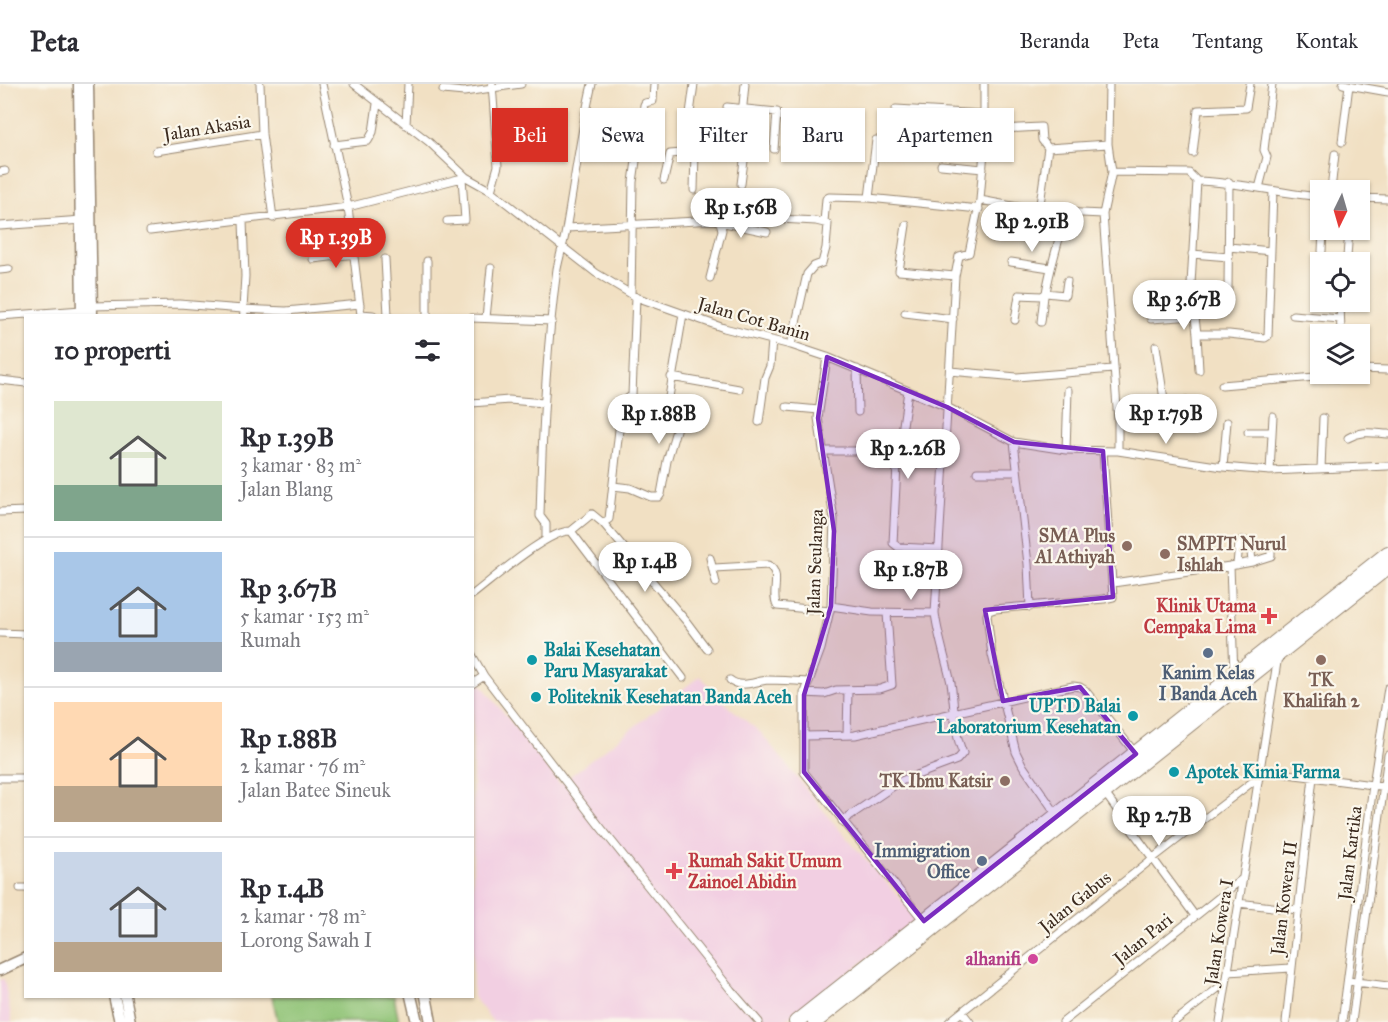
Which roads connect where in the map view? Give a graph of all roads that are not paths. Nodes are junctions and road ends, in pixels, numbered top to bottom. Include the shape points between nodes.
1 (79, 84) edge
2 (88, 84) edge
3 (260, 84) edge
4 (322, 84) edge
5 (354, 84) edge
6 (408, 84) edge
7 (521, 84) edge
8 (592, 84) edge
9 (654, 84) edge
10 (694, 84) edge
11 (745, 84) edge
12 (984, 84) edge
13 (1110, 84) edge
14 (1250, 84) edge
15 (1272, 84) edge
16 (1346, 85) edge
17 (493, 86) edge
18 (1369, 86) edge
19 (443, 90) dead end
20 (1388, 92) edge
21 (377, 104) junction
22 (727, 107) dead end
23 (691, 108) edge
24 (742, 108) joint
25 (983, 108) edge
26 (769, 111) edge
27 (406, 125) junction
28 (1014, 128) edge
29 (262, 134) junction
30 (876, 140) dead end
31 (1342, 142) dead end
32 (1108, 144) junction
33 (334, 145) junction
34 (1048, 148) junction
35 (774, 149) dead end
36 (156, 151) dead end
37 (677, 153) edge
38 (1193, 153) dead end
39 (1335, 154) dead end
40 (695, 162) edge
41 (744, 162) edge
42 (982, 162) edge
43 (940, 165) dead end
44 (982, 169) junction
45 (1112, 172) junction
46 (464, 177) junction
47 (664, 180) dead end
48 (1332, 180) edge
49 (1197, 181) junction
50 (1229, 182) junction
51 (741, 184) dead end
52 (1259, 188) junction
53 (694, 190) dead end
54 (491, 191) junction
55 (1273, 191) junction
56 (1310, 195) edge
57 (869, 198) junction
58 (1370, 198) edge
59 (1388, 199) edge
60 (980, 201) junction
61 (348, 207) junction
62 (979, 209) junction
63 (1039, 211) junction
64 (1065, 213) junction
65 (1103, 214) junction
66 (273, 218) junction
67 (780, 219) dead end
68 (82, 220) junction
69 (243, 221) junction
70 (447, 221) dead end
71 (720, 222) junction
72 (824, 222) junction
73 (631, 225) junction
74 (906, 225) dead end
75 (0, 226) edge
76 (567, 228) junction
77 (150, 231) dead end
78 (766, 232) dead end
79 (1323, 240) edge
80 (562, 245) junction
81 (1228, 247) junction
82 (1272, 251) junction
83 (1322, 251) dead end
84 (355, 254) junction
85 (1192, 254) junction
86 (1228, 257) junction
87 (385, 259) dead end
88 (313, 260) dead end
89 (427, 261) dead end
90 (1011, 262) dead end
91 (491, 268) dead end
92 (1050, 268) junction
93 (9, 269) dead end
94 (0, 270) edge
95 (955, 276) junction
96 (710, 278) dead end
97 (1067, 280) dead end
98 (1191, 290) junction
99 (634, 295) junction
100 (1045, 295) junction
101 (360, 304) junction
102 (193, 305) junction
103 (87, 312) edge
104 (243, 312) edge
105 (1340, 312) edge
106 (286, 313) edge
107 (905, 313) dead end
108 (44, 314) edge
109 (194, 314) edge
110 (361, 314) edge
111 (388, 314) edge
112 (427, 314) edge
113 (683, 314) junction
114 (24, 315) edge
115 (1293, 315) dead end
116 (0, 316) edge
117 (1194, 316) junction
118 (474, 318) edge
119 (486, 318) junction
120 (953, 319) junction
121 (1151, 319) dead end
122 (1340, 319) junction
123 (1015, 320) dead end
124 (552, 321) junction
125 (1041, 322) dead end
126 (1340, 324) edge
127 (1197, 334) junction
128 (772, 340) junction
129 (791, 345) junction
130 (1156, 346) dead end
131 (827, 357) junction
132 (857, 369) junction
133 (1113, 369) junction
134 (1370, 369) edge
135 (1388, 369) edge
136 (1199, 370) dead end
137 (950, 371) junction
138 (671, 377) junction
139 (1310, 377) edge
140 (0, 380) edge
141 (24, 383) edge
142 (1222, 385) dead end
143 (739, 389) dead end
144 (1068, 390) dead end
145 (908, 391) junction
146 (1186, 400) dead end
147 (474, 403) edge
148 (544, 403) junction
149 (787, 407) dead end
150 (947, 407) junction
151 (819, 410) junction
152 (858, 412) dead end
153 (1166, 413) junction
154 (1273, 416) dead end
155 (1323, 418) dead end
156 (759, 422) dead end
157 (1118, 422) junction
158 (1227, 422) dead end
159 (1248, 432) dead end
160 (1272, 432) junction
161 (1388, 434) edge
162 (1348, 438) dead end
163 (1014, 442) junction
164 (1066, 450) junction
165 (824, 451) junction
166 (899, 451) junction
167 (1103, 451) junction
168 (1118, 451) junction
169 (1388, 466) edge
170 (1223, 467) junction
171 (1321, 469) junction
172 (1270, 471) junction
173 (977, 472) dead end
174 (1017, 472) junction
175 (613, 486) junction
176 (24, 511) edge
177 (0, 512) edge
178 (603, 523) junction
179 (571, 531) junction
180 (546, 539) junction
181 (1271, 544) dead end
182 (939, 549) junction
183 (1388, 553) edge
184 (710, 558) dead end
185 (1252, 562) junction
186 (1234, 566) junction
187 (1388, 567) edge
188 (714, 568) junction
189 (716, 583) dead end
190 (1113, 583) junction
191 (474, 593) edge
192 (1030, 607) junction
193 (830, 609) junction
194 (887, 613) junction
195 (935, 613) junction
196 (0, 633) edge
197 (24, 634) edge
198 (707, 649) dead end
199 (1279, 654) junction
200 (474, 658) edge
201 (1234, 675) junction
202 (484, 676) junction
203 (683, 678) dead end
204 (730, 681) dead end
205 (808, 682) junction
206 (474, 683) edge
207 (1388, 688) edge
208 (848, 690) junction
209 (804, 693) junction
210 (1003, 701) junction
211 (954, 714) junction
212 (847, 735) junction
213 (804, 736) junction
214 (1136, 754) junction
215 (1388, 755) edge
216 (1260, 776) junction
217 (1313, 777) junction
218 (0, 778) edge
219 (24, 778) edge
220 (1373, 785) junction
221 (1385, 787) edge
222 (1104, 792) junction
223 (1058, 815) junction
224 (842, 820) junction
225 (1152, 859) junction
226 (1362, 875) junction
227 (1371, 877) junction
228 (1242, 879) junction
229 (1238, 903) junction
230 (1298, 910) junction
231 (1196, 916) junction
232 (924, 921) junction
233 (24, 959) edge
234 (1291, 968) junction
235 (0, 970) edge
236 (1228, 972) junction
237 (1348, 981) junction
238 (1226, 982) junction
239 (1358, 982) junction
240 (1388, 986) edge
241 (114, 998) edge
242 (124, 998) edge
243 (411, 998) edge
244 (426, 998) edge
245 (831, 1002) junction
246 (962, 1012) junction
247 (120, 1022) edge
248 (130, 1022) edge
249 (417, 1022) edge
250 (431, 1022) edge
251 (759, 1022) edge
252 (796, 1022) edge
253 (815, 1022) edge
254 (949, 1022) edge
255 (970, 1022) edge
256 (1063, 1022) edge
257 (1174, 1022) edge
258 (1220, 1022) edge
259 (1286, 1022) edge
260 (1342, 1022) edge
261 (1352, 1022) edge

1 - 68 main road
2 - 103 main road
3 - 29 street
4 - 33 street
5 - 21 street, Jalan Cot Banin
6 - 27 street
7 - 17 street
8 - 76 street
9 - 73 street via 653,101 644,105
10 - 23 street
11 - 24 street
12 - 25 street
13 - 32 street
14 - 38 street via 1246,108 1198,110
15 - 52 street via 1264,150 1267,158
16 - 18 street
16 - 31 street
17 - 19 street via 464,92
17 - 54 street via 498,166
18 - 20 street
21 - 27 street, Jalan Cot Banin
21 - 33 street via 368,141
22 - 24 street
26 - 35 street via 777,112
27 - 46 street, Jalan Cot Banin
28 - 34 street via 1041,127 1042,140
29 - 36 street, Jalan Akasia
29 - 66 street
30 - 57 street
32 - 34 street
32 - 45 street
33 - 61 street
34 - 63 street
37 - 47 street via 670,154
39 - 48 street
40 - 53 street
41 - 51 street
42 - 44 street
43 - 44 street
44 - 60 street
45 - 49 street via 1189,173
45 - 65 street
46 - 54 street, Jalan Cot Banin
46 - 61 street
46 - 70 street via 465,220
49 - 50 street
49 - 85 street
50 - 52 street
50 - 81 street
52 - 55 street
54 - 80 street, Jalan Cot Banin
55 - 56 street
55 - 82 street
57 - 62 street
57 - 72 street via 829,196
58 - 59 street
60 - 62 street
60 - 63 street
61 - 66 street
61 - 84 street
62 - 95 street via 969,254 959,256
63 - 64 street
64 - 65 street
64 - 92 street
65 - 133 street
66 - 69 street
67 - 72 street
68 - 75 street
68 - 103 main road
69 - 77 street
69 - 104 street
71 - 73 street
71 - 78 street
71 - 96 street via 722,230
72 - 129 street via 828,224 822,263 807,274
73 - 76 street
73 - 99 street
74 - 95 street via 899,271
76 - 80 street
79 - 83 street
80 - 99 street, Jalan Cot Banin via 596,273
80 - 124 street
81 - 82 street
81 - 86 street
82 - 127 street via 1268,336
84 - 88 street
84 - 101 street
85 - 86 street
85 - 98 street
86 - 98 street via 1227,292
87 - 111 street
89 - 112 street
90 - 92 street
91 - 119 street
92 - 100 street
93 - 94 street
95 - 120 street
97 - 100 street via 1065,295
98 - 117 street
99 - 113 street, Jalan Cot Banin
99 - 175 street via 632,395 622,403
100 - 123 street via 1019,295
100 - 125 street
101 - 106 street
101 - 110 street
102 - 103 street via 165,303
102 - 104 street
102 - 109 street
103 - 108 street
104 - 106 street
105 - 122 street
107 - 120 street
113 - 128 street, Jalan Cot Banin
113 - 138 street
114 - 116 street
115 - 122 street
117 - 121 street
117 - 127 street
118 - 119 street
119 - 124 street
120 - 137 street
122 - 126 street
124 - 148 street
127 - 136 street
128 - 129 street, Jalan Cot Banin
128 - 156 street
129 - 131 street, Jalan Cot Banin
130 - 153 street
131 - 132 street, Jalan Cot Banin
131 - 151 street, Jalan Seulanga
132 - 145 street, Jalan Cot Banin
132 - 152 street
133 - 137 street via 1017,377
133 - 157 street
134 - 135 street
137 - 150 street
138 - 143 street
138 - 175 street via 669,399 681,408 661,494 654,497
139 - 142 street
140 - 141 street
144 - 164 street
145 - 150 street, Jalan Cot Banin
145 - 166 street
146 - 153 street
147 - 148 street
148 - 180 street via 540,516 546,524
149 - 151 street
150 - 163 street, Jalan Cot Banin
150 - 182 street
151 - 165 street, Jalan Seulanga
153 - 157 street
154 - 160 street
155 - 171 street
157 - 168 street
158 - 170 street
159 - 160 street
160 - 172 street
161 - 162 street via 1366,432
163 - 164 street, Jalan Cot Banin
163 - 174 street
164 - 167 street, Jalan Cot Banin
165 - 166 street
165 - 193 street, Jalan Seulanga via 834,531
166 - 182 street via 893,543 898,547
167 - 168 street, Jalan Cot Banin
167 - 190 street
168 - 170 street, Jalan Cot Banin
169 - 171 street, Jalan Cot Banin
170 - 172 street, Jalan Cot Banin
171 - 172 street, Jalan Cot Banin
173 - 174 street
174 - 192 street
175 - 178 street via 609,519
176 - 177 street
178 - 179 street via 592,514
178 - 198 street
179 - 180 street via 564,530
179 - 203 street
180 - 191 street
181 - 185 street via 1271,556
182 - 195 street
183 - 201 highway
184 - 188 street
185 - 186 street
185 - 186 street via 1251,544 1242,540
186 - 190 street
186 - 201 street
187 - 199 highway
188 - 189 street
188 - 193 street via 768,565 775,573 777,606
190 - 192 street via 1112,598
192 - 210 street via 991,610 987,615
193 - 194 street
193 - 205 street, Jalan Seulanga
194 - 195 street
194 - 208 street via 892,686
195 - 211 street
196 - 197 street
199 - 216 street, Jalan Kowera I
199 - 222 highway
200 - 202 street
201 - 214 highway
202 - 206 street
202 - 251 street
204 - 205 street
205 - 209 street, Jalan Seulanga
207 - 220 street, Jalan Kartika
208 - 209 street
208 - 212 street
209 - 213 street, Jalan Seulanga
210 - 211 street
210 - 214 street via 1065,686 1080,687
210 - 223 street via 1016,752
211 - 212 street
211 - 224 street via 963,753 957,760 901,782
212 - 213 street
213 - 224 street, Jalan Seulanga via 806,777
214 - 223 highway
215 - 221 street, Jalan Kartika
216 - 217 street via 1272,772
216 - 225 street, Jalan Gabus
216 - 228 street, Jalan Kowera I
217 - 220 street
217 - 230 street, Jalan Kowera II
218 - 219 street
220 - 221 street
220 - 226 street, Jalan Kartika
221 - 227 street, Jalan Kartika
222 - 225 street
222 - 245 highway
223 - 232 highway
224 - 232 street, Jalan Seulanga
225 - 231 street
225 - 246 street, Jalan Gabus
226 - 227 street
226 - 237 street, Jalan Kartika
227 - 239 street, Jalan Kartika
228 - 229 street, Jalan Kowera I
228 - 231 street, Jalan Pari
229 - 230 street
229 - 236 street, Jalan Kowera I
230 - 234 street, Jalan Kowera II
231 - 256 street, Jalan Pari
232 - 245 highway
233 - 235 main road
234 - 236 street
234 - 259 street, Jalan Kowera II
236 - 238 street, Jalan Kowera I
237 - 239 street
237 - 260 street, Jalan Kartika
238 - 257 street
238 - 258 street, Jalan Kowera I
239 - 240 street
239 - 261 street, Jalan Kartika
241 - 247 main road
242 - 248 main road
243 - 249 main road
244 - 250 main road
245 - 252 highway
245 - 253 highway
246 - 254 street, Jalan Gabus
246 - 255 street

